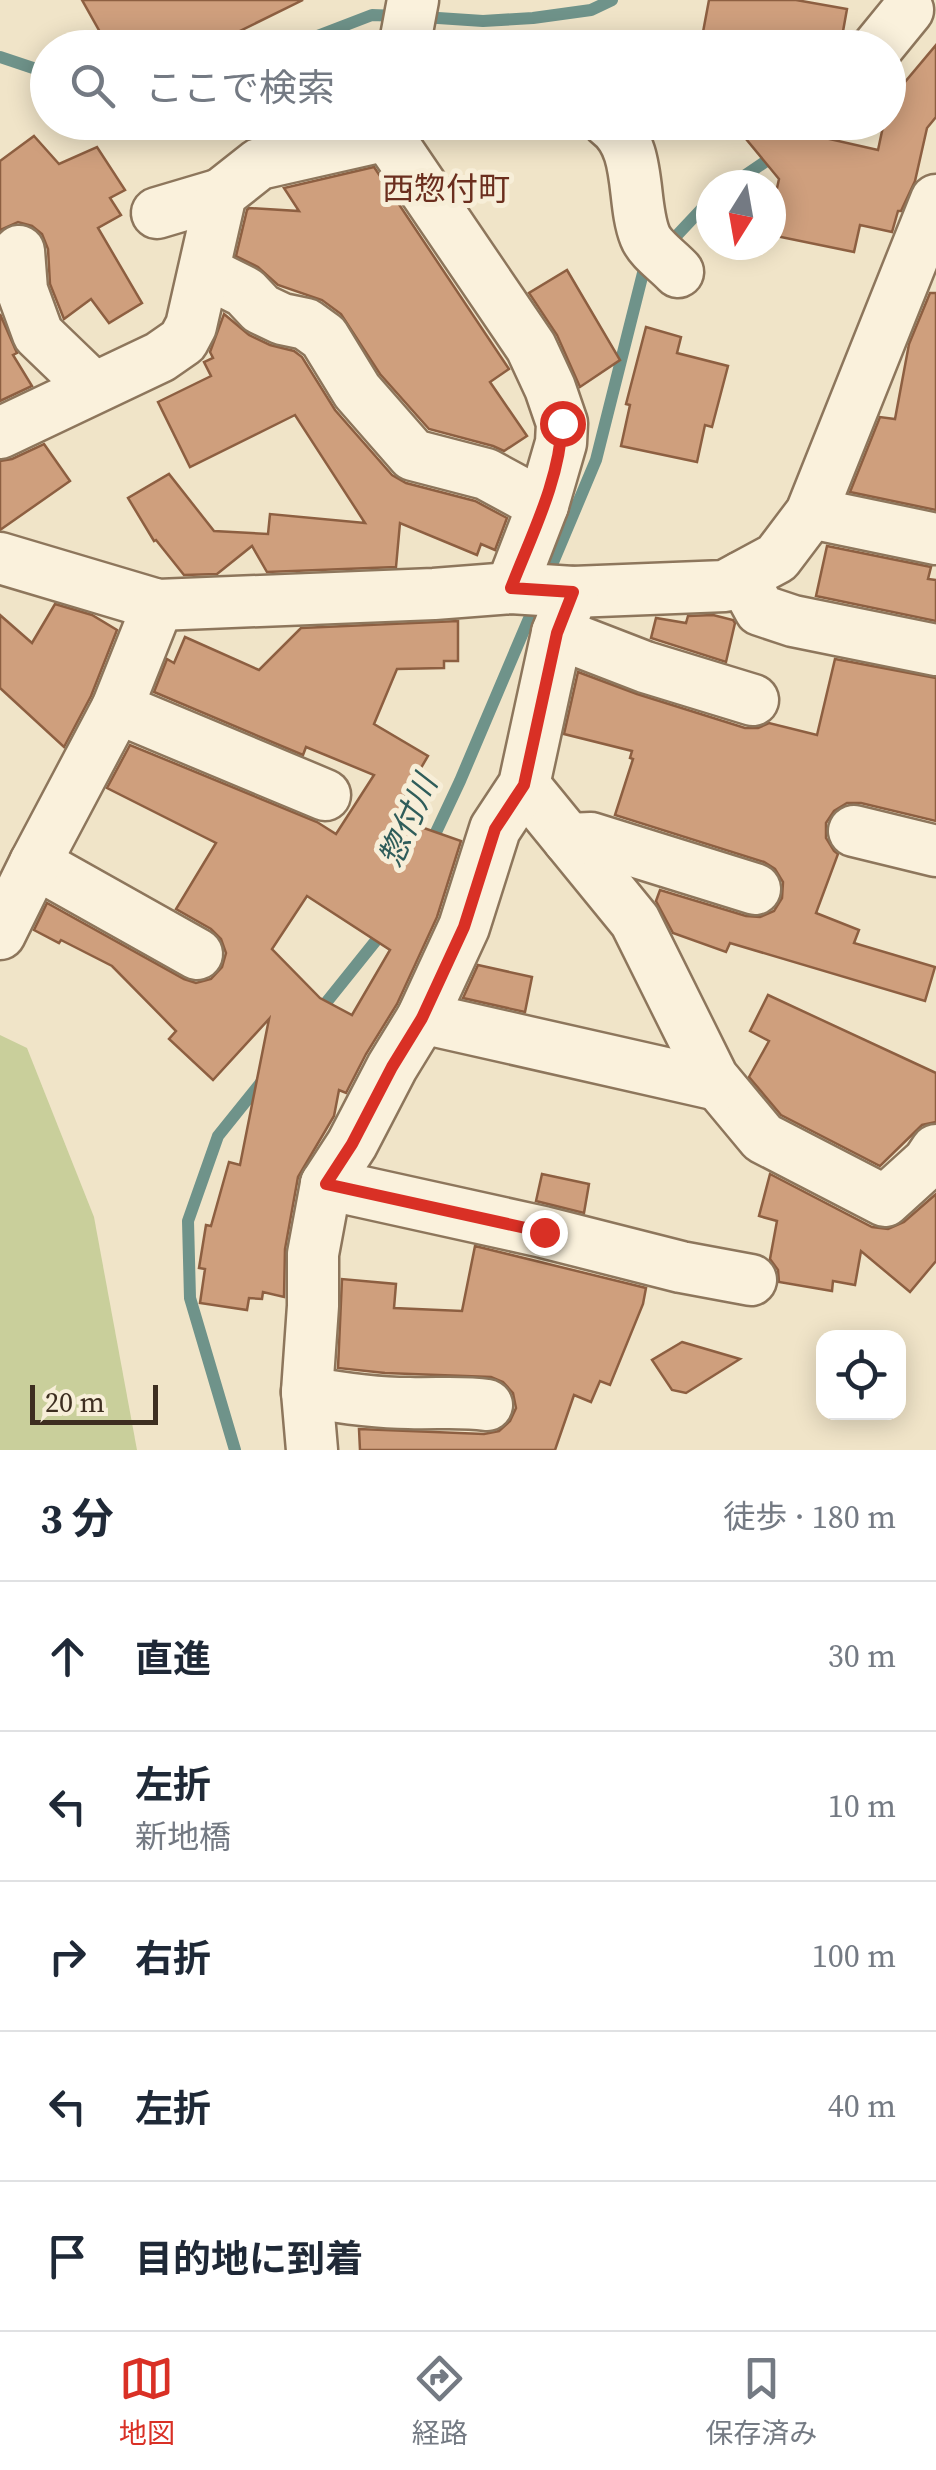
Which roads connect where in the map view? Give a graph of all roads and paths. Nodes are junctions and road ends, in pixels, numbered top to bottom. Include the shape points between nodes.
1 (413, 0) edge
2 (908, 10) dead end
3 (407, 30) edge
4 (892, 30) edge
5 (347, 140) edge
6 (395, 140) edge
7 (622, 140) edge
8 (221, 194) junction
9 (936, 200) edge
10 (157, 213) dead end
11 (19, 251) dead end
12 (205, 272) junction
13 (678, 272) dead end
14 (93, 387) junction
15 (0, 433) edge
16 (543, 506) junction
17 (811, 513) junction
18 (936, 539) edge
19 (0, 558) edge
20 (742, 577) junction
21 (546, 598) junction
22 (158, 606) junction
23 (936, 650) edge
24 (753, 700) dead end
25 (117, 708) junction
26 (524, 785) junction
27 (325, 795) dead end
28 (854, 831) dead end
29 (568, 840) junction
30 (936, 851) edge
31 (34, 863) junction
32 (755, 889) dead end
33 (0, 934) edge
34 (197, 954) dead end
35 (422, 1018) junction
36 (718, 1085) junction
37 (936, 1150) edge
38 (326, 1184) junction
39 (751, 1280) dead end
40 (307, 1392) junction
41 (487, 1404) dead end
42 (312, 1450) edge

1 - 3 street
2 - 4 street
5 - 8 street via 259,164
6 - 16 street via 530,346 550,388 561,443
7 - 13 street via 646,240
8 - 10 street
8 - 12 street
9 - 17 street
11 - 14 street via 22,290 38,334
12 - 14 street via 183,341
12 - 16 street via 245,292 262,309 324,337 356,390 413,455 486,474
14 - 15 street
16 - 21 street
17 - 18 street
17 - 20 street via 777,558
19 - 22 street
20 - 21 street via 726,586
20 - 23 street via 760,610
21 - 22 street via 434,594
21 - 24 street via 645,667
21 - 26 street
22 - 25 street
25 - 27 street
25 - 31 street
26 - 29 street
26 - 35 street via 495,829 464,927
28 - 30 street
29 - 32 street via 591,838
29 - 36 street via 636,920
31 - 33 street
31 - 34 street
35 - 36 street
35 - 38 street
36 - 37 street via 763,1138 885,1201
38 - 39 street
38 - 40 street via 312,1254
40 - 41 street via 359,1401
40 - 42 street

